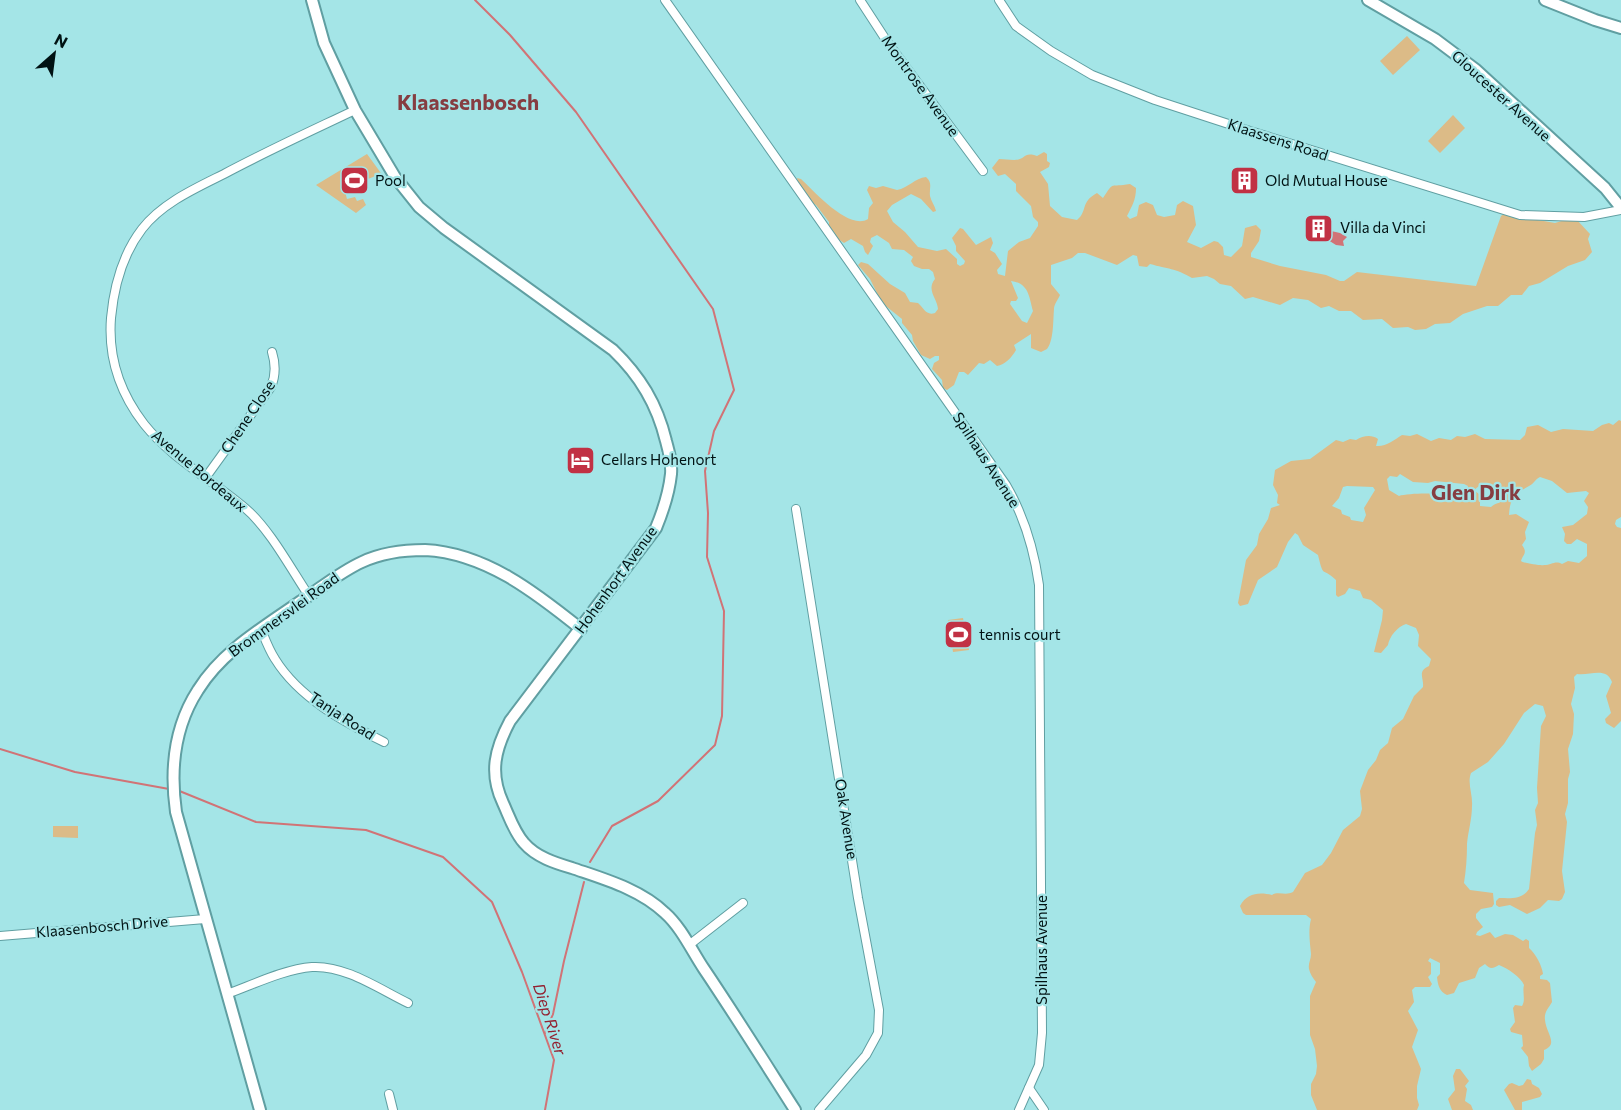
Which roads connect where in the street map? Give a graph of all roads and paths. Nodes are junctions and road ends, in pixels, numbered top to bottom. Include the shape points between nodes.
1 (312, 0) edge
2 (665, 0) edge
3 (860, 0) edge
4 (999, 0) edge
5 (1368, 0) edge
6 (1545, 0) edge
7 (1621, 28) edge
8 (355, 110) junction
9 (983, 171) dead end
10 (1621, 209) edge
11 (272, 352) dead end
12 (206, 477) junction
13 (796, 509) dead end
14 (309, 596) junction
15 (261, 629) junction
16 (581, 629) junction
17 (384, 742) dead end
18 (743, 903) dead end
19 (205, 919) junction
20 (0, 936) edge
21 (689, 945) junction
22 (226, 994) junction
23 (408, 1003) dead end
24 (1029, 1088) junction
25 (389, 1094) dead end
26 (260, 1110) edge
27 (393, 1110) edge
28 (795, 1110) edge
29 (819, 1110) edge
30 (1019, 1110) edge
31 (1044, 1110) edge

1 - 8 street, Hohenhort Avenue via 324,43
2 - 24 street, Spilhaus Avenue via 1006,485 1034,552 1039,585 1042,1033 1039,1065
3 - 9 street, Montrose Avenue
4 - 10 street, Klaassens Road via 1016,26 1062,58 1108,82 1169,104 1520,215 1584,217
5 - 10 street, Gloucester Avenue via 1435,39 1475,69 1605,188
6 - 7 street
8 - 12 street, Avenue Bordeaux via 250,160 155,215 142,229 117,277 110,328 118,379 144,424 164,446
8 - 16 street, Hohenhort Avenue via 395,177 419,207 613,350 631,367 655,404 671,461 664,506 656,528
11 - 12 street, Chene Close via 276,376 271,387
12 - 14 street, Avenue Bordeaux via 260,523
13 - 29 street, Oak Avenue via 879,1010 878,1033 866,1055
14 - 15 street, Brommersvlei Road
14 - 16 street, Brommersvlei Road via 363,562 383,555 405,551 444,553 475,561 512,579
15 - 17 street, Tanja Road via 274,658 293,682 353,727
15 - 19 street, Brommersvlei Road via 229,653 198,690 182,721 175,749 172,779 176,812
16 - 21 street, Hohenhort Avenue via 510,721 500,740 495,775 500,797 525,845 552,862 645,897 666,914
18 - 21 street
19 - 20 street, Klaasenbosch Drive
19 - 22 street, Brommersvlei Road
21 - 28 street, Hohenhort Avenue
22 - 23 street via 311,967 352,975
22 - 26 street, Brommersvlei Road
24 - 30 street, Spilhaus Avenue
24 - 31 street
25 - 27 street

